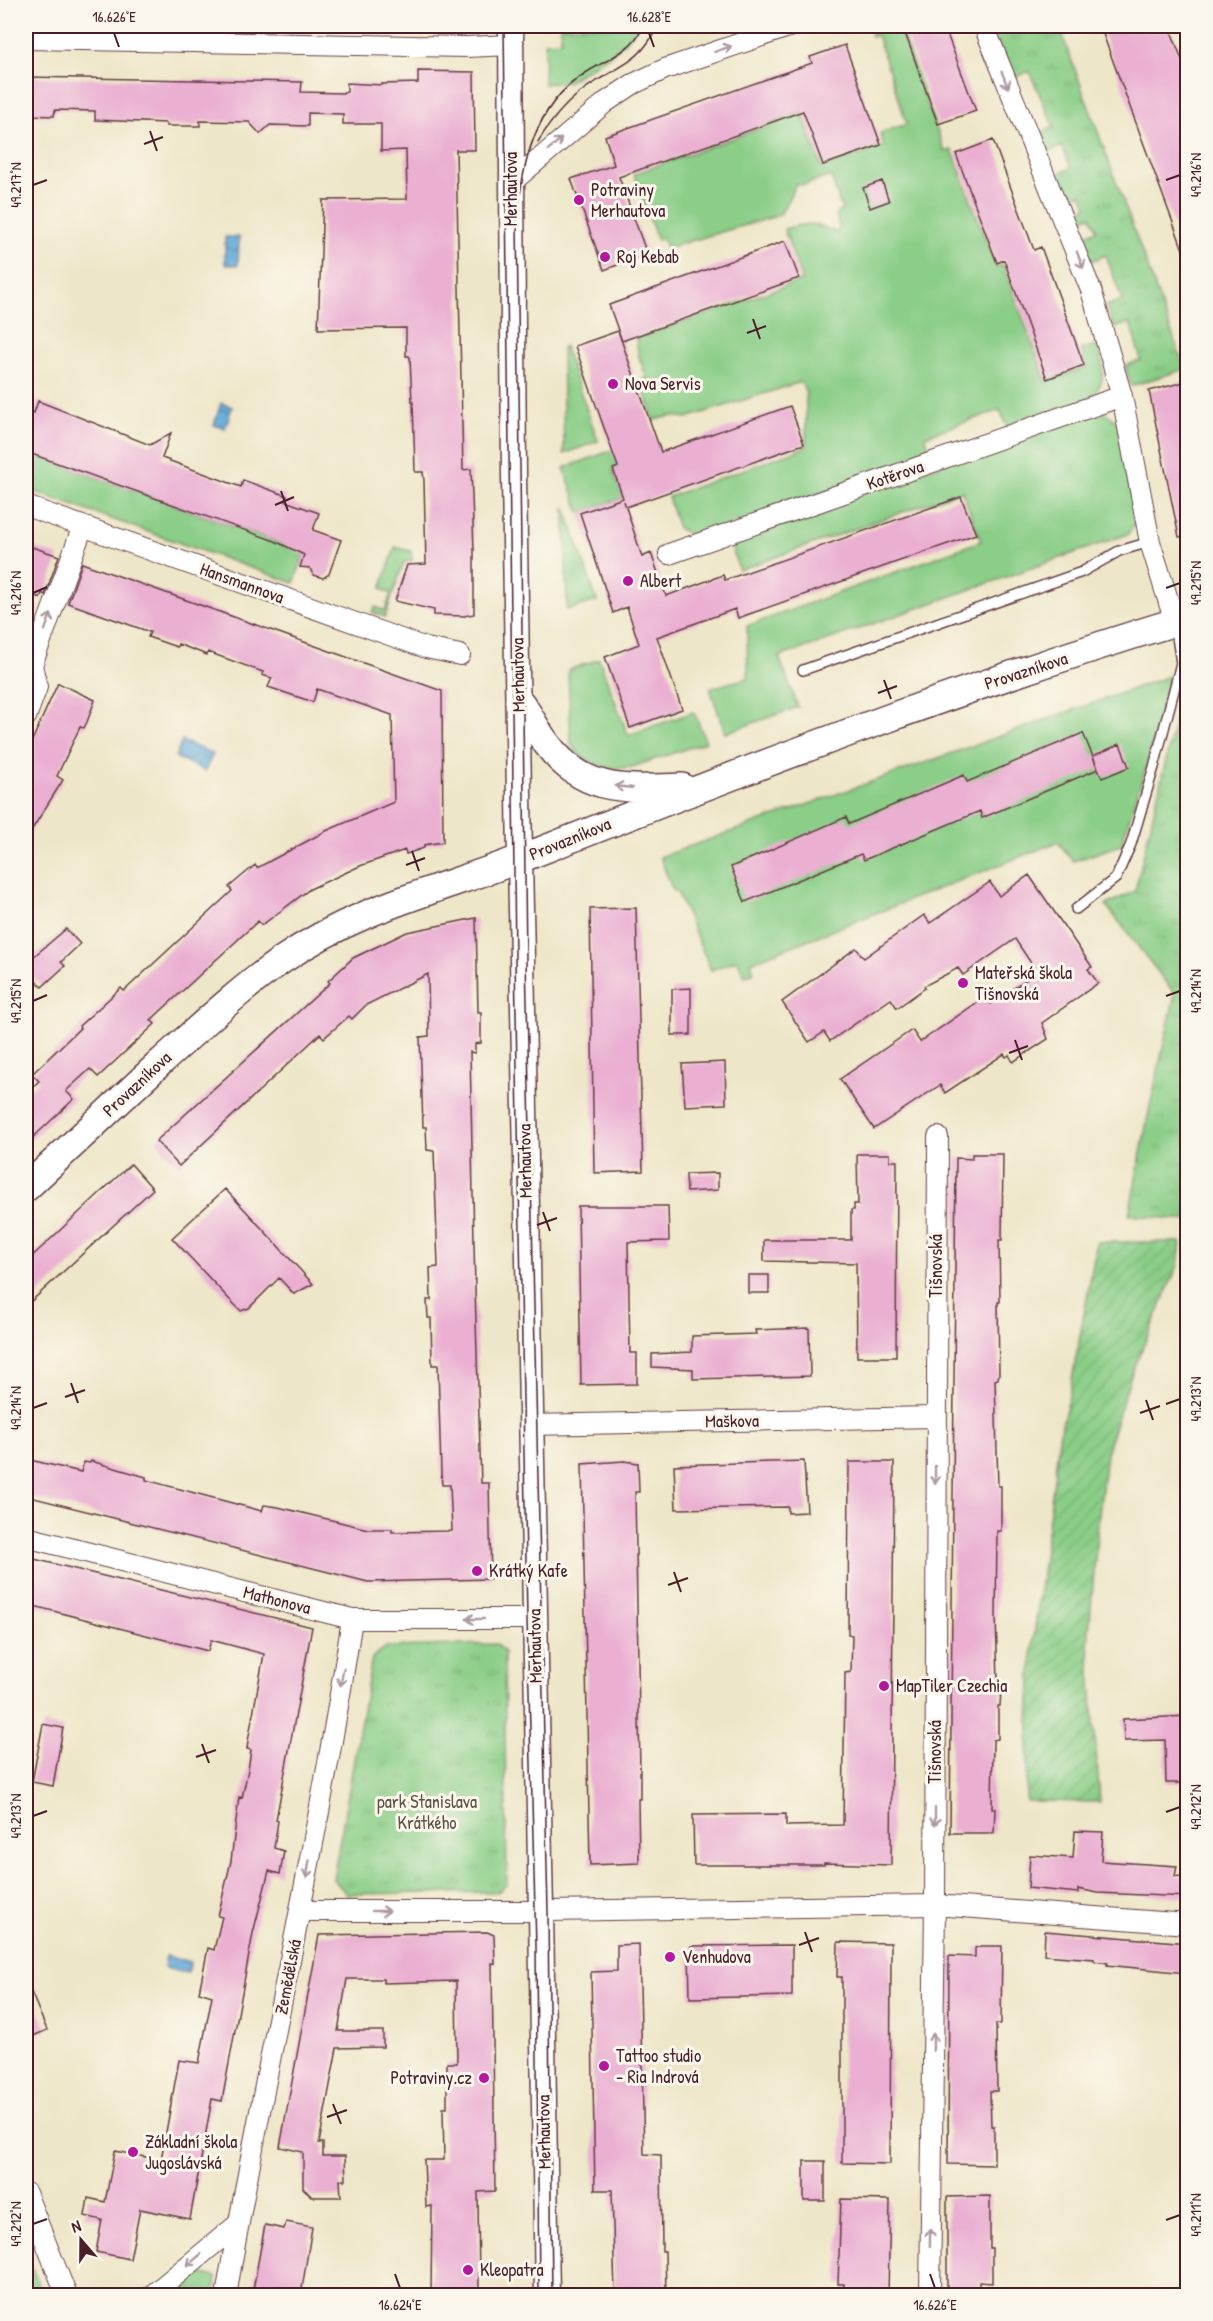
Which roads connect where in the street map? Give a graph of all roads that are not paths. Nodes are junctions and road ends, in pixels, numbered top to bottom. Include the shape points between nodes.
1 (791, 26) edge
2 (984, 26) edge
3 (511, 35) edge
4 (26, 39) edge
5 (511, 183) junction
6 (1122, 396) junction
7 (26, 506) edge
8 (83, 526) junction
9 (1150, 542) junction
10 (669, 554) dead end
11 (1181, 620) edge
12 (460, 655) dead end
13 (29, 667) edge
14 (803, 670) dead end
15 (519, 701) junction
16 (26, 717) edge
17 (704, 787) junction
18 (520, 859) junction
19 (1076, 909) dead end
20 (938, 1137) dead end
21 (26, 1188) edge
22 (935, 1417) junction
23 (530, 1425) junction
24 (26, 1537) edge
25 (352, 1619) junction
26 (534, 1619) junction
27 (935, 1905) junction
28 (301, 1911) junction
29 (541, 1911) junction
30 (1188, 1924) edge
31 (26, 2193) edge
32 (238, 2223) junction
33 (67, 2295) edge
34 (151, 2295) edge
35 (226, 2295) edge
36 (546, 2295) edge
37 (930, 2295) edge

5 -> 1 street via 606,102 633,84 665,69
2 -> 6 street via 1091,290
3 - 4 street via 467,47
3 - 5 street, Merhautova
5 - 15 street, Merhautova
6 - 9 street
6 - 10 street, Kotěrova
7 - 8 street, Hansmannova
8 - 12 street, Hansmannova via 426,648
13 -> 8 street
9 - 11 street
9 - 14 lane via 1119,551 1082,572
11 - 17 main road, Provazníkova via 941,698
11 - 19 lane via 1181,663 1131,844 1116,878
13 - 16 street via 37,687
17 -> 15 main road via 636,789 600,785 559,761
15 - 18 street, Merhautova
17 - 18 main road, Provazníkova
18 - 21 main road, Provazníkova via 377,908 282,960 200,1027
18 - 23 street, Merhautova
20 - 22 street, Tišnovská
22 - 23 street, Maškova
22 -> 27 street, Tišnovská
23 - 26 street, Merhautova
24 - 25 street, Mathonova
26 -> 25 street, Mathonova
25 -> 28 street, Zemědělská
26 - 29 street, Merhautova
27 - 29 street
27 - 30 street
37 -> 27 street, Tišnovská
28 -> 29 street
28 - 32 street, Zemědělská
29 - 36 street, Merhautova
31 - 33 street
32 -> 34 street
32 - 35 street, Zemědělská

